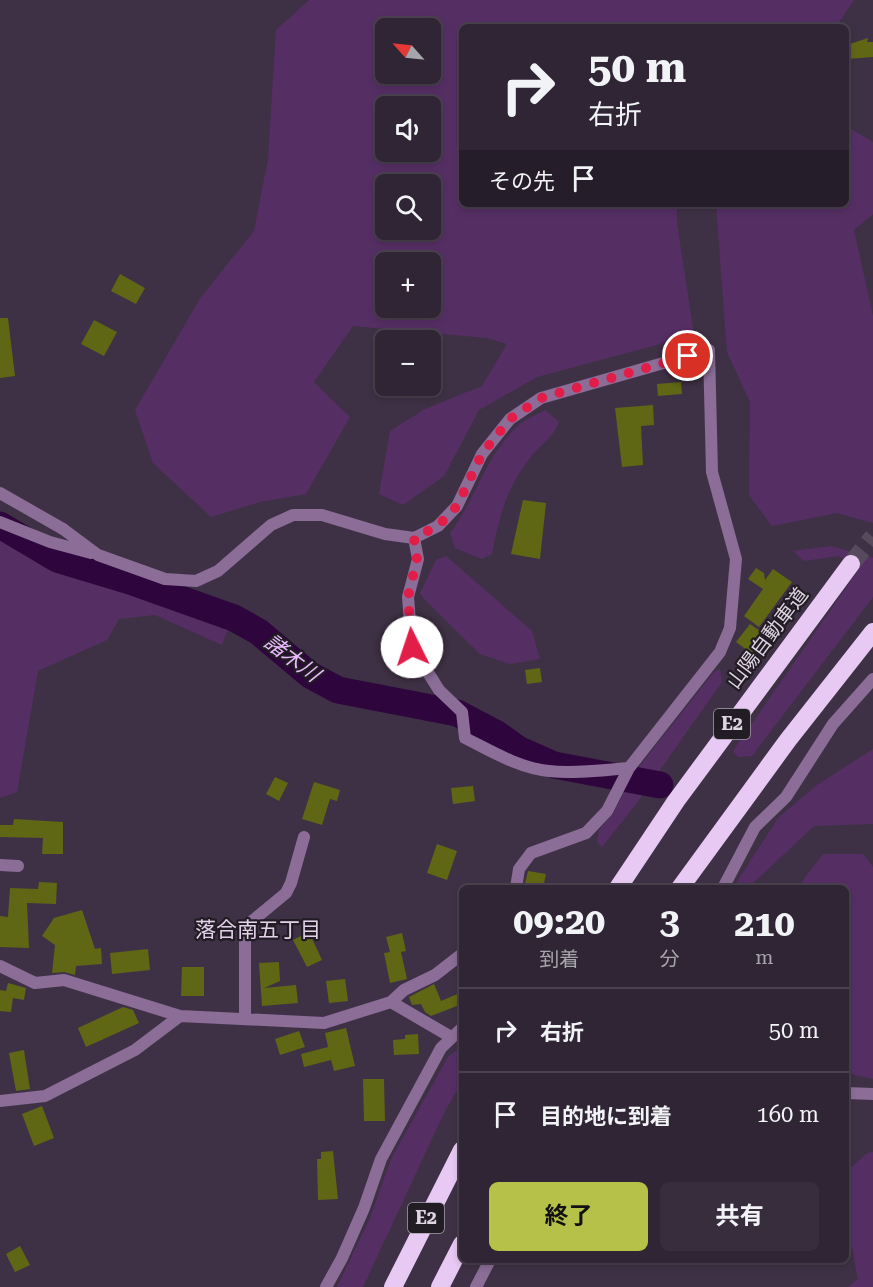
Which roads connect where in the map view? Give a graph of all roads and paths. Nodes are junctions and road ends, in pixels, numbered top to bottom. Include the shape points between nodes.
1 (0, 493) edge
2 (0, 522) edge
3 (414, 538) junction
4 (98, 555) junction
5 (851, 564) tunnel mouth
6 (873, 632) edge
7 (873, 679) edge
8 (629, 768) junction
9 (304, 837) dead end
10 (0, 865) edge
11 (18, 866) dead end
12 (516, 885) edge
13 (620, 885) edge
14 (682, 885) edge
15 (725, 885) edge
16 (459, 956) edge
17 (0, 966) edge
18 (391, 1002) junction
19 (180, 1016) junction
20 (245, 1018) junction
21 (459, 1030) edge
22 (451, 1037) junction
23 (849, 1093) edge
24 (873, 1094) edge
25 (0, 1101) edge
26 (459, 1156) edge
27 (459, 1250) edge
28 (488, 1263) edge
29 (326, 1287) edge
30 (393, 1287) edge
31 (440, 1287) edge
32 (476, 1287) edge

1 - 4 street via 63,529
2 - 4 street
3 - 4 street via 385,534 322,515 293,515 271,525 218,572 196,581 165,579
3 - 8 street via 417,559 408,597 412,647 439,690 462,712 465,738 513,762 547,771
3 - 8 street via 438,526 457,506 482,454 510,419 541,398 708,350 712,472 736,559 730,628 720,652
5 - 13 highway, 山陽自動車道 / E2 via 676,801
6 - 14 highway
7 - 15 street via 833,724 786,797 755,827
8 - 12 street via 607,811 586,833 531,853 519,868
9 - 20 street via 286,893 245,927
10 - 11 street
16 - 18 street
17 - 19 street via 35,983 64,980
18 - 20 street via 324,1023
18 - 22 street
19 - 20 street
19 - 25 street via 135,1050 45,1096
21 - 22 street
22 - 29 street via 441,1048 381,1159 355,1228
23 - 24 street
26 - 30 highway, E2
27 - 31 highway, E2
28 - 32 street

